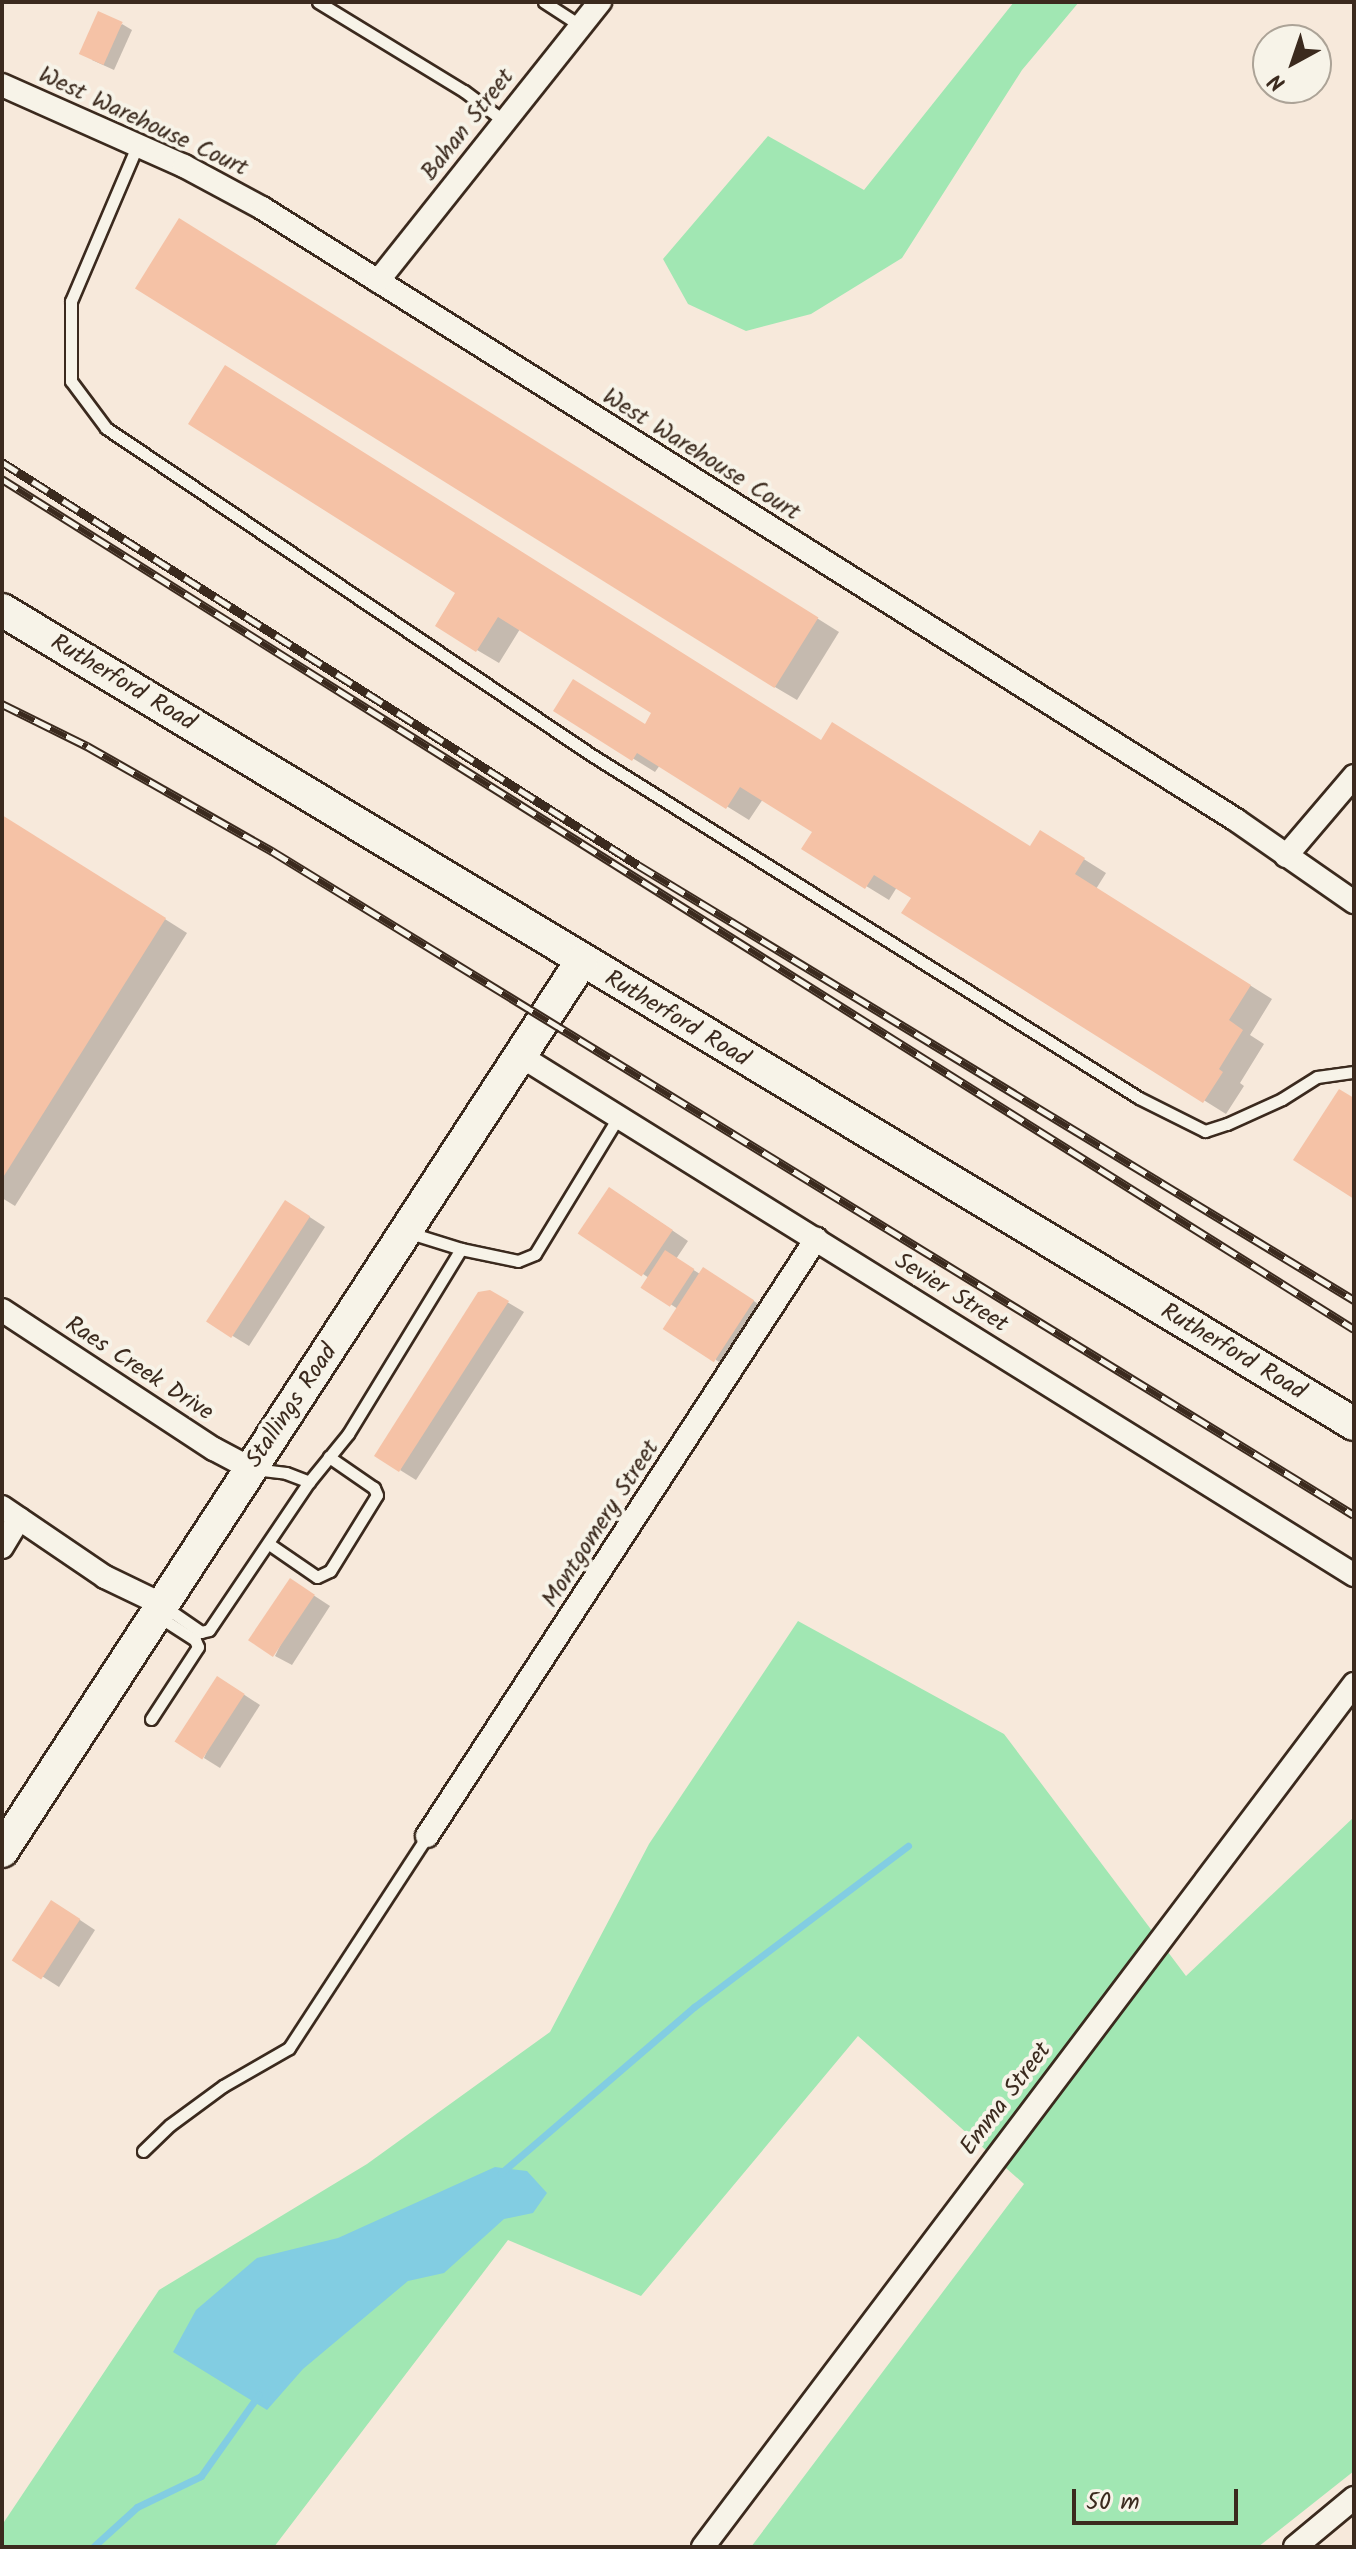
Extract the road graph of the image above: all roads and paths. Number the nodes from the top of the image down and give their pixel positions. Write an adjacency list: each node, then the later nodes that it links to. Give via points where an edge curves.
1 (318, 2): 6 (lane)
2 (544, 2): 4 (lane)
3 (600, 2): 4 (street, Bahan Street)
4 (581, 26): 6 (street, Bahan Street)
5 (2, 85): 7 (street, West Warehouse Court)
6 (504, 121): 8 (street, Bahan Street)
7 (138, 144): 8 (street, West Warehouse Court, via 262,208); 15 (lane, via 71,301 71,381 106,428 590,754 1139,1098 1205,1131 1282,1099 1317,1077)
8 (378, 281): 11 (street, West Warehouse Court)
9 (2, 610): 13 (street, Rutherford Road)
10 (1354, 776): 11 (street)
11 (1286, 856): 12 (street, West Warehouse Court)
12 (1354, 902)
13 (581, 962): 14 (street, Stallings Road); 21 (street, Rutherford Road)
14 (519, 1055): 16 (street, Sevier Street); 17 (street, Stallings Road)
15 (1354, 1072)
16 (619, 1116): 18 (street, Sevier Street); 19 (lane, via 535,1254 518,1261)
17 (408, 1232): 19 (lane); 23 (street, Stallings Road)
18 (816, 1239): 28 (street, Sevier Street); 32 (street, Montgomery Street)
19 (461, 1249): 22 (lane)
20 (2, 1310): 23 (street, Raes Creek Drive)
21 (1354, 1424)
22 (329, 1457): 24 (lane); 26 (lane, via 377,1495 330,1571 317,1577)
23 (249, 1468): 24 (lane); 29 (street, Stallings Road)
24 (309, 1482): 26 (lane)
25 (10, 1513): 27 (street); 29 (street)
26 (269, 1544): 29 (lane, via 209,1630 201,1632)
27 (2, 1547)
28 (1354, 1575)
29 (158, 1609): 31 (lane, via 198,1647); 33 (street, Stallings Road)
30 (1354, 1684): 36 (street, Emma Street)
31 (151, 1719)
32 (427, 1836): 34 (lane, via 289,2048 223,2086)
33 (2, 1851)
34 (143, 2151)
35 (1354, 2498): 37 (street)
36 (703, 2547)
37 (1295, 2547)

